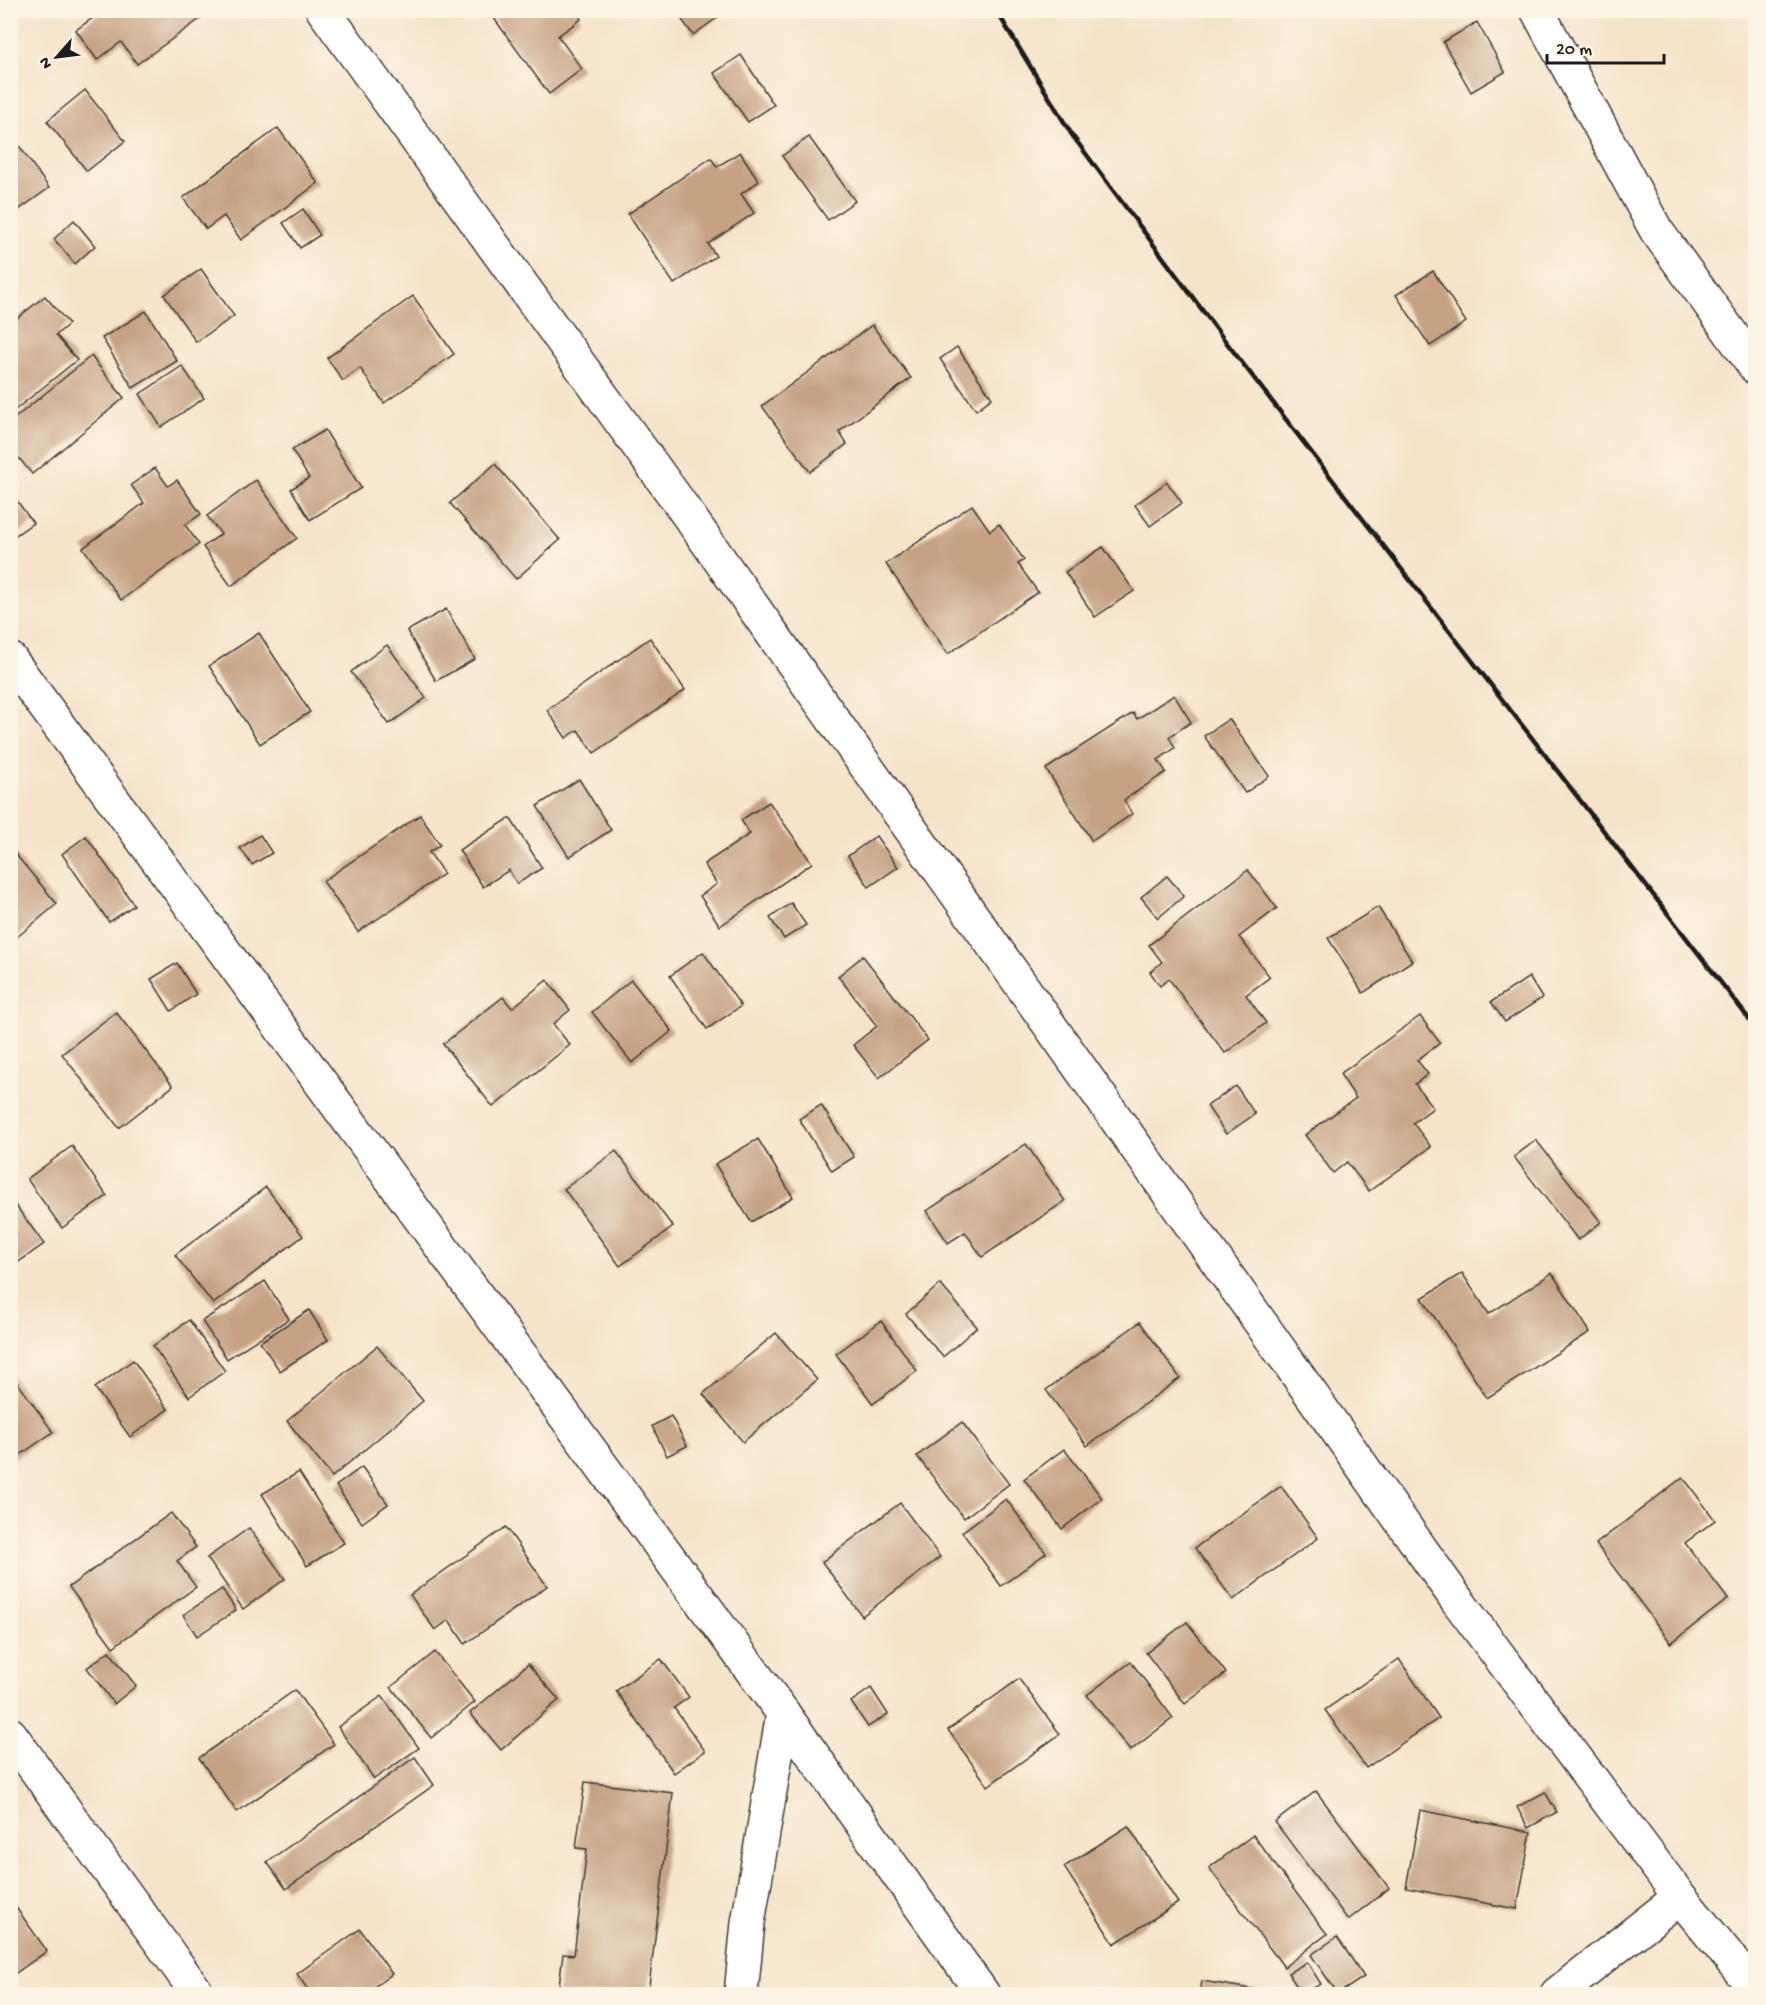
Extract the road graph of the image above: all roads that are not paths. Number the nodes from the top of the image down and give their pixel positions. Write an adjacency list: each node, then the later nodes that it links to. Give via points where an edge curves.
1 (323, 10): 7 (street, via 676,498 1457,1600)
2 (1537, 10): 3 (street, via 1656,230)
3 (1755, 368)
4 (10, 659): 5 (street)
5 (783, 1713): 10 (street, via 748,1923); 11 (street)
6 (10, 1734): 9 (street)
7 (1680, 1897): 8 (street); 12 (street)
8 (1755, 1990)
9 (198, 1995)
10 (741, 1995)
11 (983, 1995)
12 (1557, 1995)

